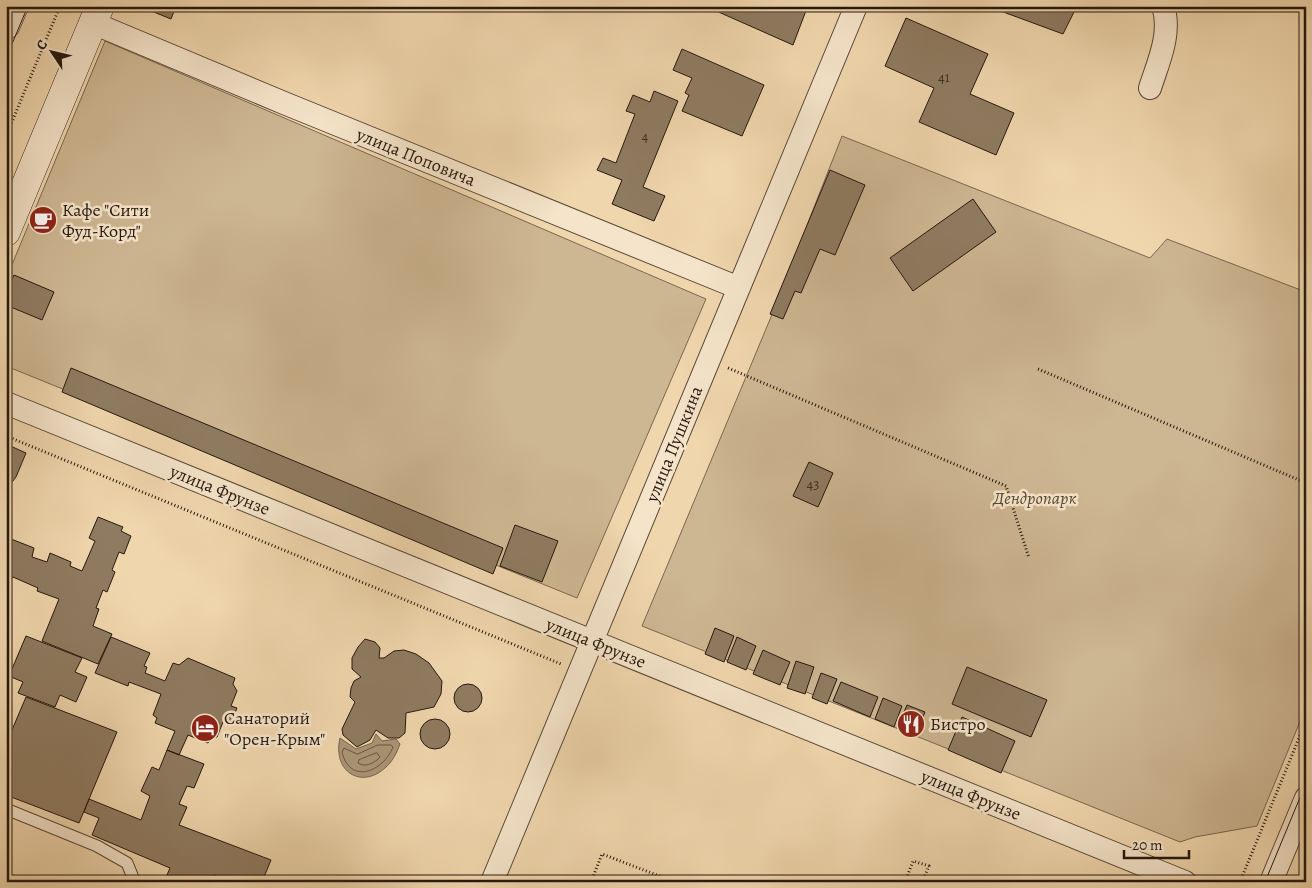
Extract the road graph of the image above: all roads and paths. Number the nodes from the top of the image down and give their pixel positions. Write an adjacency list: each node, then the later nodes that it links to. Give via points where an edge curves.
1 (14, 6): 6 (street)
2 (60, 6): 8 (path)
3 (856, 6): 10 (street, улица Пушкина)
4 (1163, 6): 7 (street, via 1167,18 1163,50)
5 (97, 14): 9 (street); 10 (street, улица Поповича, via 284,103)
6 (6, 25)
7 (1150, 88)
8 (6, 136)
9 (6, 232)
10 (739, 288): 11 (street, улица Пушкина)
11 (709, 361): 16 (path, via 1006,486); 17 (street, улица Пушкина)
12 (1038, 369): 15 (path)
13 (6, 403): 17 (street, улица Фрунзе)
14 (6, 436): 18 (path)
15 (1306, 484)
16 (1029, 558)
17 (592, 642): 18 (street, улица Пушкина); 28 (street, улица Фрунзе)
18 (580, 672): 23 (street, улица Пушкина)
19 (1306, 721): 29 (path)
20 (1306, 798): 30 (street)
21 (6, 809): 22 (lane, via 97,846 127,863)
22 (132, 882)
23 (492, 882)
24 (591, 882): 25 (path, via 602,854)
25 (675, 882)
26 (905, 882): 27 (path, via 913,861 928,866)
27 (922, 882)
28 (1185, 882)
29 (1240, 882)
30 (1271, 882)

